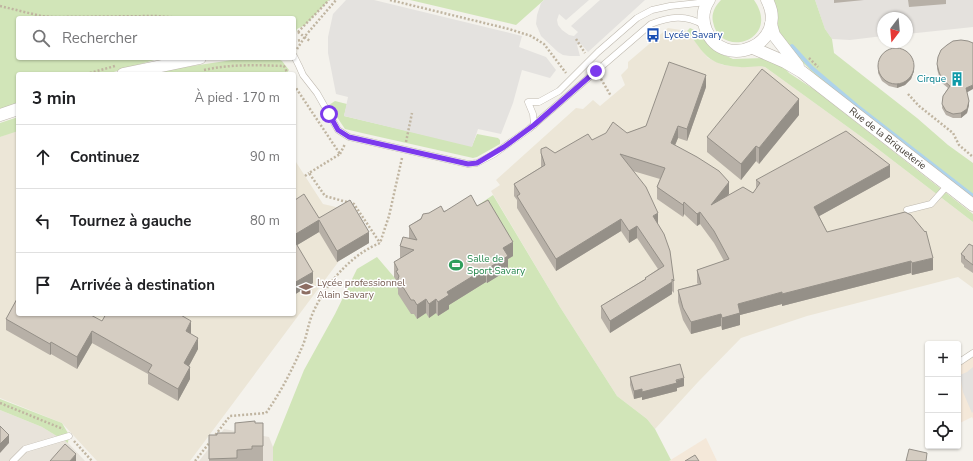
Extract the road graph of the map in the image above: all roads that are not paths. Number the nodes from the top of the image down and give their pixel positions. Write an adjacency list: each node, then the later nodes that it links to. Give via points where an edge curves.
1 (767, 0): 3 (street, Rue de la Briqueterie, via 771,10)
2 (708, 1): 4 (street, via 704,10); 12 (lane, via 652,10 637,18 559,91 539,102 528,102)
3 (771, 24): 5 (street, via 765,38); 9 (street, Rue de la Briqueterie, via 774,35)
4 (705, 26): 5 (street, via 711,39 723,48 738,51); 12 (lane, via 698,21 680,17 665,18 651,24)
5 (753, 48): 9 (street, Rue de la Briqueterie)
6 (190, 60): 8 (street)
7 (296, 60): 12 (lane, via 338,130 349,137 468,164 477,163 494,154)
8 (133, 72)
9 (802, 72): 13 (street, Rue de la Briqueterie)
10 (16, 110): 11 (street)
11 (0, 115)
12 (534, 125)
13 (948, 185): 14 (street, Rue de la Briqueterie); 15 (lane, via 931,204)
14 (973, 205)
15 (907, 210)
16 (973, 353): 17 (lane)
17 (961, 361)
18 (69, 436): 19 (lane, via 25,449)
19 (13, 461)

